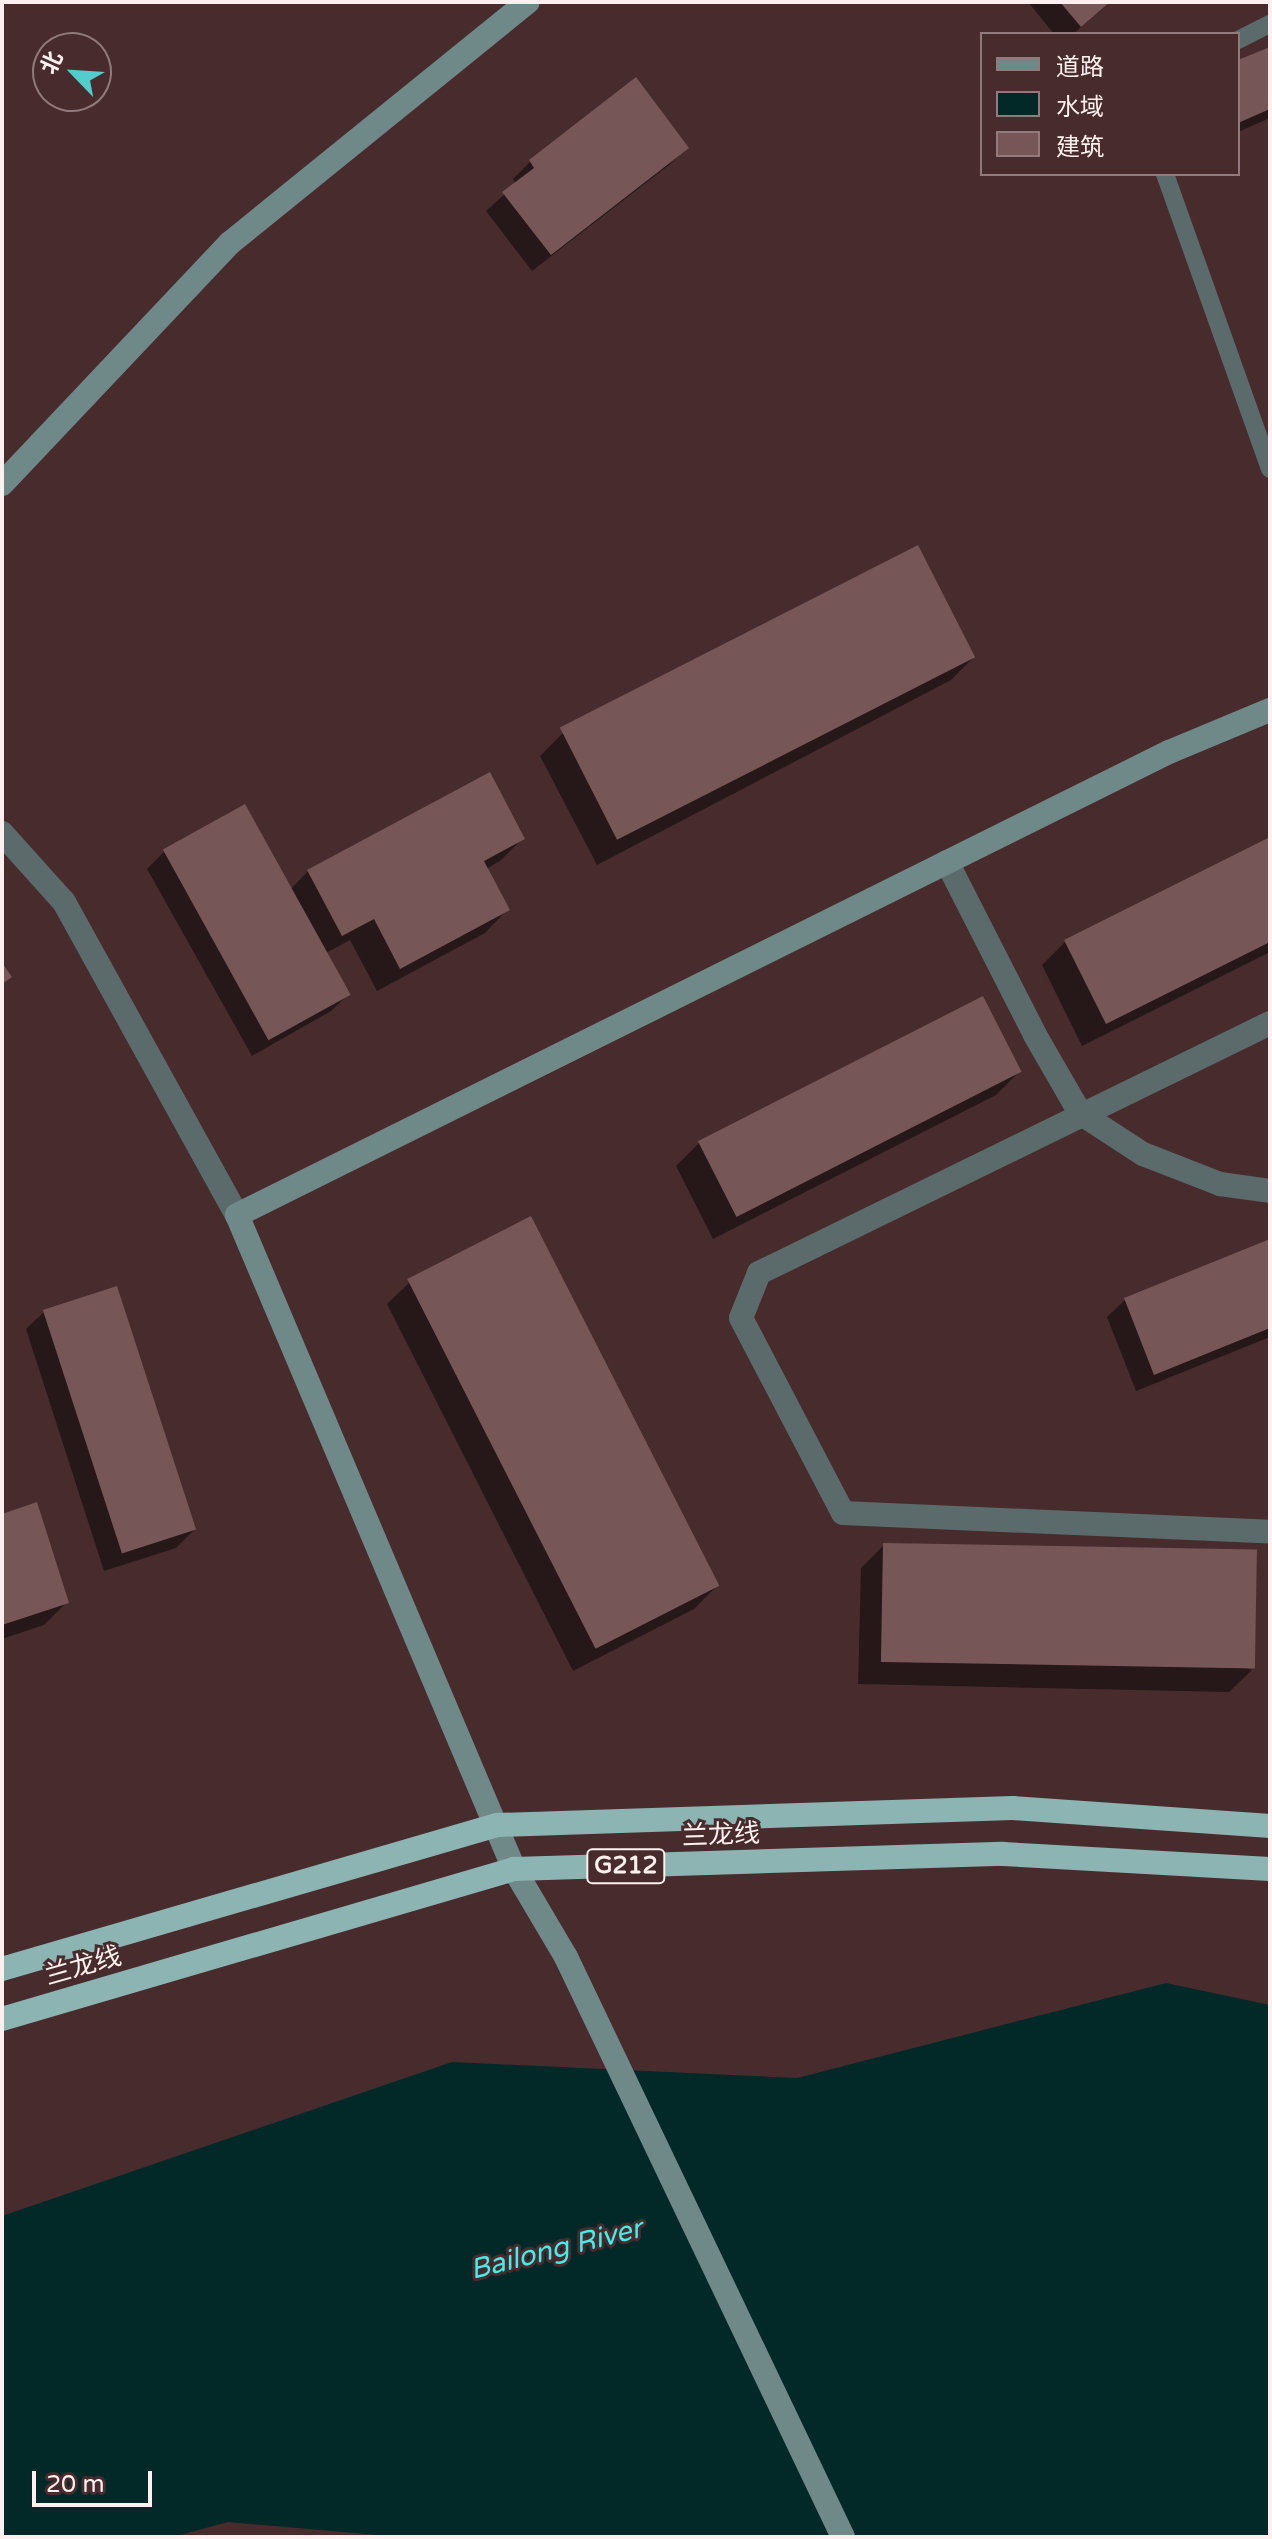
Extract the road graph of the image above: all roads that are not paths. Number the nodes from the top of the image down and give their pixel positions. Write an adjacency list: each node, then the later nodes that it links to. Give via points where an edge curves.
1 (528, 2): 6 (street, via 230,243)
2 (1270, 24): 3 (lane)
3 (1240, 39)
4 (1166, 176): 5 (lane)
5 (1270, 469)
6 (2, 484)
7 (1270, 710): 9 (street, via 1169,752)
8 (2, 833): 13 (street, via 64,902)
9 (947, 862): 11 (street); 13 (street)
10 (1270, 1023): 11 (street)
11 (1080, 1113): 12 (street, via 1143,1154 1220,1184); 14 (street, via 759,1273 741,1318 843,1513)
12 (1270, 1191)
13 (237, 1215): 15 (street)
14 (1270, 1532)
15 (497, 1825): 16 (highway, 兰龙线 / G212, via 1013,1808); 17 (street); 19 (highway, 兰龙线 / G212)
16 (1270, 1826)
17 (514, 1869): 18 (highway, 兰龙线 / G212, via 1003,1854); 20 (highway, 兰龙线 / G212); 21 (street, via 566,1957)
18 (1270, 1869)
19 (2, 1969)
20 (2, 2019)
21 (843, 2537)

